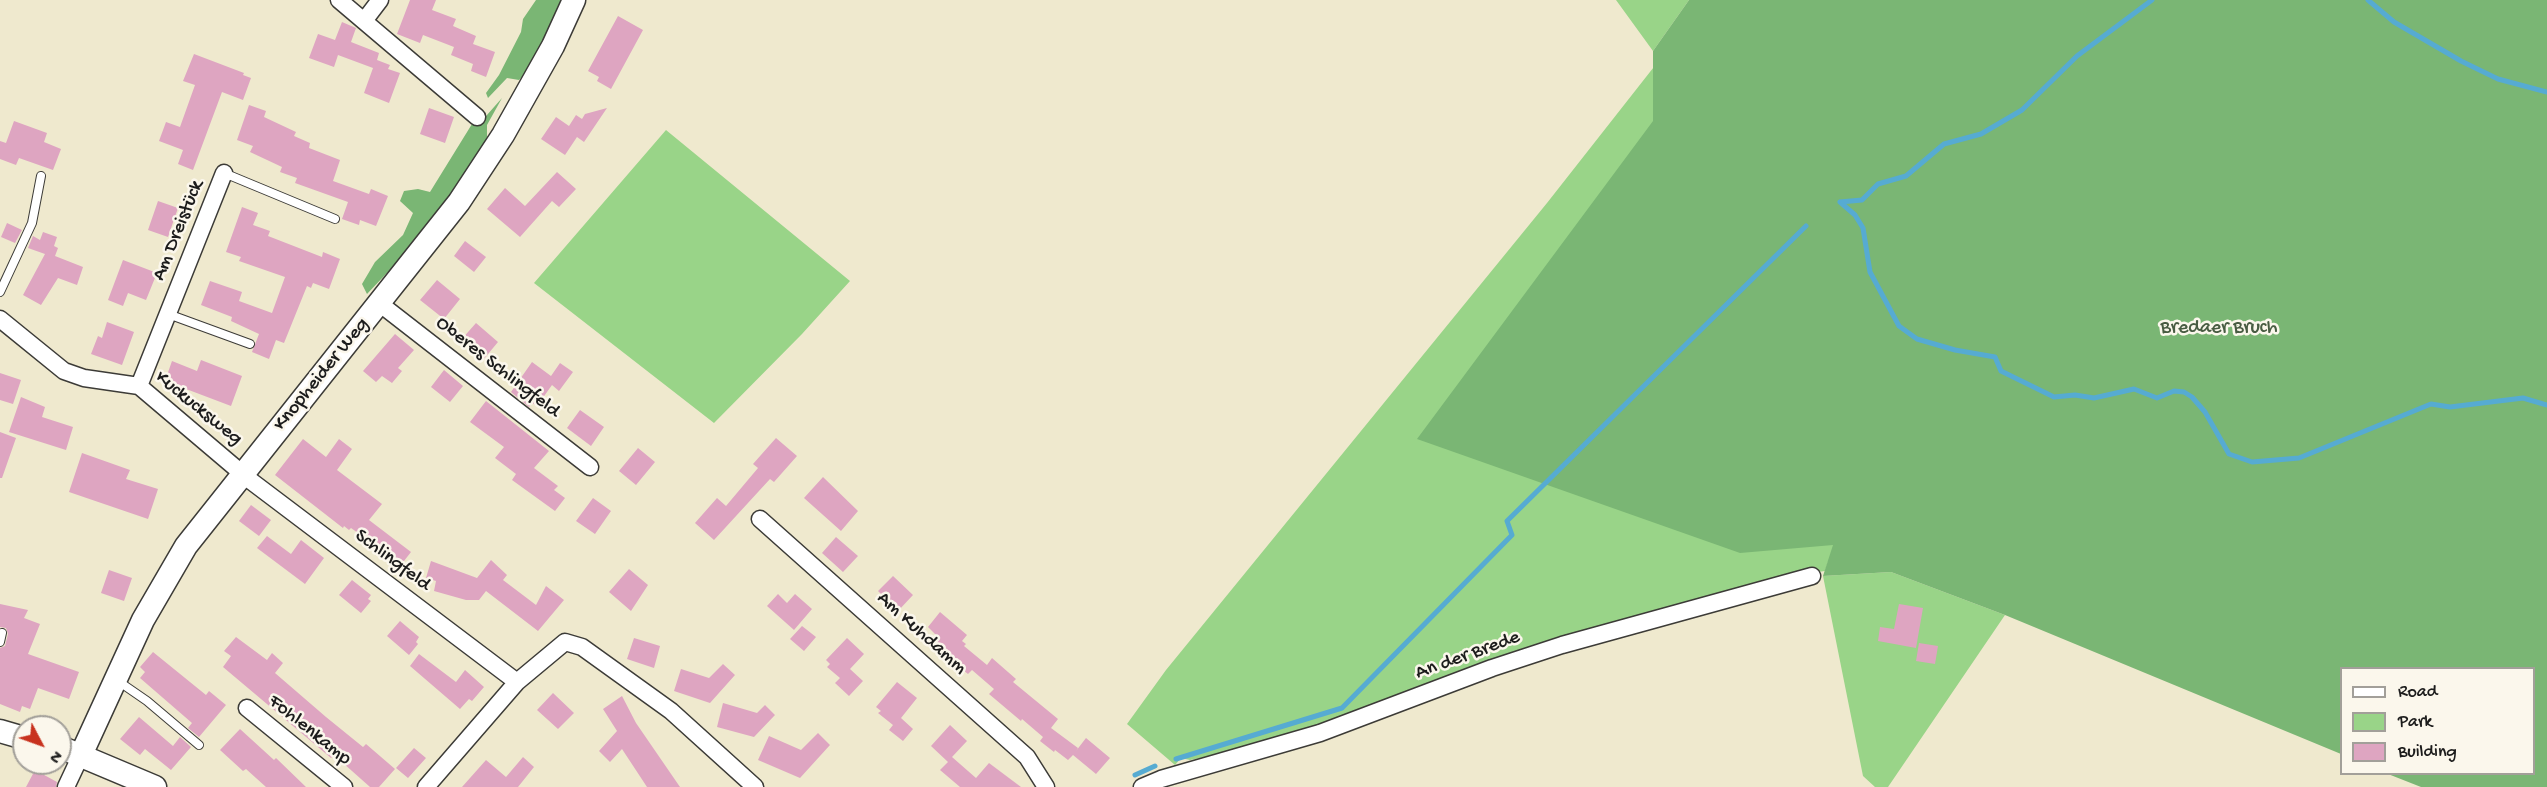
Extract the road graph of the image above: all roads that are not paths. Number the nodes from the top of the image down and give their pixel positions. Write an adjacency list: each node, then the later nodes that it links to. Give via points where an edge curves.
1 (339, 0): 4 (street)
2 (380, 0): 4 (street)
3 (574, 0): 10 (main road, Knopheider Weg, via 503,135 459,202)
4 (364, 21): 5 (street)
5 (477, 117)
6 (224, 173): 8 (lane, Am Dreistück); 11 (street, Am Dreistück)
7 (41, 176): 9 (lane, via 32,223)
8 (335, 219)
9 (0, 292)
10 (379, 303): 15 (street, Oberes Schlingfeld); 16 (main road, Knopheider Weg)
11 (168, 314): 13 (lane); 14 (street, Am Dreistück)
12 (0, 319): 14 (street, Kuckucksweg, via 64,371)
13 (250, 344)
14 (139, 386): 16 (street, Kuckucksweg)
15 (590, 466)
16 (243, 474): 19 (main road, Knopheider Weg, via 186,546 143,620); 20 (street, Schlingfeld)
17 (760, 519): 29 (street, Am Kuhdamm, via 1027,757)
18 (1812, 576): 30 (street, An der Brede, via 1552,648 1320,733)
19 (115, 679): 22 (lane); 23 (main road, Knopheider Weg)
20 (517, 682): 27 (street); 28 (street, via 565,642 582,646 671,711)
21 (247, 708): 26 (street, Fohlenkamp)
22 (199, 745)
23 (72, 748)
24 (72, 752): 25 (main road)
25 (155, 787)
26 (344, 787)
27 (426, 787)
28 (755, 787)
29 (1046, 787)
30 (1142, 787)

